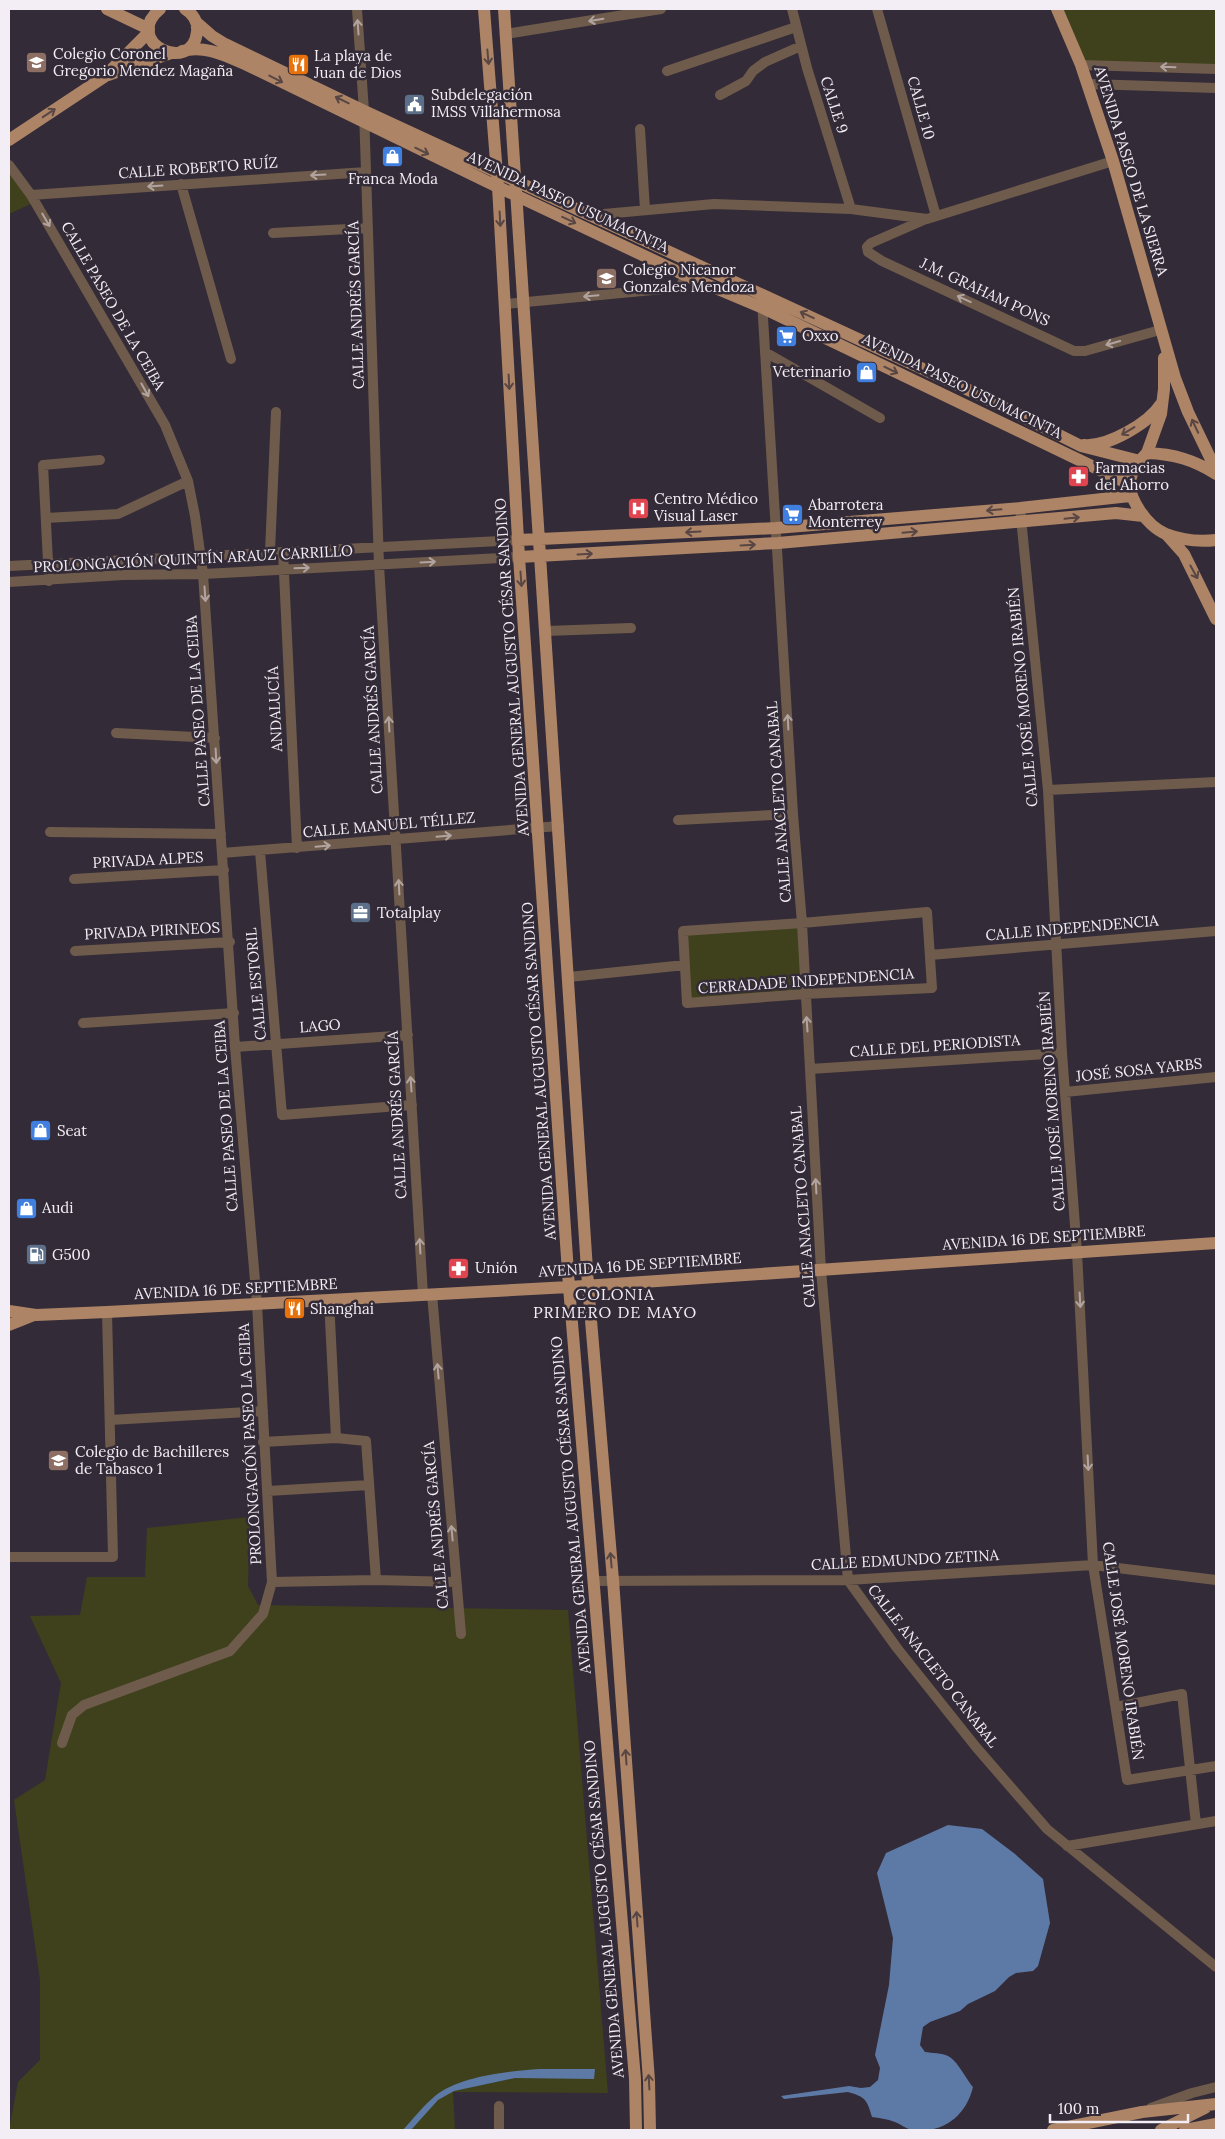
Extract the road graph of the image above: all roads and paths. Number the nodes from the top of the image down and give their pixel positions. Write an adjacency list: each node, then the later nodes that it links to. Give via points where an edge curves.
1 (107, 9): 12 (main road)
2 (357, 9): 23 (street, CALLE ANDRÉS GARCÍA, one-way to 2)
3 (484, 9): 28 (main road, AVENIDA GENERAL AUGUSTO CÉSAR SANDINO, one-way to 28)
4 (504, 9): 13 (main road, AVENIDA GENERAL AUGUSTO CÉSAR SANDINO)
5 (661, 9): 13 (street, one-way to 13)
6 (792, 9): 11 (street, CALLE 9)
7 (877, 9): 38 (street, CALLE 10)
8 (1057, 9): 16 (main road, AVENIDA PASEO DE LA SIERRA)
9 (153, 10): 12 (main road)
10 (193, 14): 15 (main road, AVENIDA PASEO USUMACINTA, via 197,31 194,40); 23 (main road, AVENIDA PASEO USUMACINTA, one-way to 10, via 225,44 212,36)
11 (796, 27): 14 (street, CALLE 9); 18 (street)
12 (149, 31): 15 (main road, via 154,44 164,52); 19 (main road)
13 (506, 34): 30 (main road, AVENIDA GENERAL AUGUSTO CÉSAR SANDINO)
14 (801, 46): 22 (street, via 765,62 746,81); 35 (street, CALLE 9)
15 (176, 52): 19 (main road); 23 (main road, AVENIDA PASEO USUMACINTA, one-way to 23, via 194,48 212,50)
16 (1081, 65): 17 (street, one-way to 16); 20 (main road, AVENIDA PASEO DE LA SIERRA)
17 (1216, 69)
18 (666, 71)
19 (104, 77): 25 (main road, one-way to 19)
20 (1088, 84): 21 (street); 26 (main road, AVENIDA PASEO DE LA SIERRA)
21 (1216, 88)
22 (720, 95)
23 (364, 117): 28 (main road, AVENIDA PASEO USUMACINTA); 29 (street, CALLE ANDRÉS GARCÍA); 32 (main road, AVENIDA PASEO USUMACINTA, one-way to 32)
24 (640, 129): 36 (street)
25 (9, 140)
26 (1113, 161): 38 (street); 46 (main road, AVENIDA PASEO DE LA SIERRA)
27 (9, 165): 33 (street, CALLE PASEO DE LA CEIBA)
28 (497, 171): 30 (main road, AVENIDA PASEO USUMACINTA); 32 (main road, AVENIDA GENERAL AUGUSTO CÉSAR SANDINO)
29 (366, 172): 31 (street, CALLE ROBERTO RUÍZ, one-way to 31); 39 (street, CALLE ANDRÉS GARCÍA)
30 (515, 180): 34 (main road, AVENIDA GENERAL AUGUSTO CÉSAR SANDINO); 37 (main road, AVENIDA PASEO USUMACINTA)
31 (181, 184): 33 (street, CALLE ROBERTO RUÍZ, one-way to 33); 49 (street)
32 (498, 187): 34 (main road, AVENIDA PASEO USUMACINTA); 44 (main road, AVENIDA GENERAL AUGUSTO CÉSAR SANDINO, one-way to 44)
33 (31, 195): 58 (street, CALLE PASEO DE LA CEIBA, one-way to 58, via 165,425)
34 (516, 195): 41 (main road, AVENIDA PASEO USUMACINTA, one-way to 41); 43 (main road, AVENIDA GENERAL AUGUSTO CÉSAR SANDINO)
35 (851, 209): 36 (street, via 714,204); 38 (street)
36 (646, 210): 37 (street)
37 (593, 215): 42 (main road, AVENIDA PASEO USUMACINTA)
38 (931, 217): 46 (street, J.M. GRAHAM PONS, one-way to 38, via 1074,351 868,252 870,243)
39 (368, 228): 40 (street); 70 (street, CALLE ANDRÉS GARCÍA)
40 (272, 233)
41 (687, 276): 43 (street, one-way to 43, via 680,286 674,288); 45 (main road, AVENIDA PASEO USUMACINTA)
42 (762, 294): 45 (street, CALLE ANACLETO CANABAL); 53 (main road, AVENIDA PASEO USUMACINTA, one-way to 42)
43 (523, 302): 44 (street); 66 (main road, AVENIDA GENERAL AUGUSTO CÉSAR SANDINO)
44 (505, 304): 67 (main road, AVENIDA GENERAL AUGUSTO CÉSAR SANDINO, one-way to 67)
45 (763, 308): 48 (street, CALLE ANACLETO CANABAL); 59 (main road, AVENIDA PASEO USUMACINTA, one-way to 59)
46 (1160, 330): 47 (main road, AVENIDA PASEO DE LA SIERRA)
47 (1164, 345): 50 (main road, AVENIDA PASEO DE LA SIERRA); 56 (main road, AVENIDA PASEO DE LA SIERRA, one-way to 47, via 1188,412)
48 (765, 352): 52 (street); 64 (street, CALLE ANACLETO CANABAL)
49 (231, 359)
50 (1163, 399): 53 (main road, one-way to 53, via 1156,413 1120,436 1089,445); 54 (main road, AVENIDA PASEO DE LA SIERRA, via 1161,414)
51 (276, 412): 71 (street)
52 (880, 418)
53 (1078, 444): 54 (main road, AVENIDA PASEO USUMACINTA)
54 (1144, 457): 57 (main road, AVENIDA PASEO USUMACINTA, via 1179,456); 59 (main road, AVENIDA PASEO DE LA SIERRA, via 1132,473)
55 (100, 460): 62 (street, via 43,465)
56 (1216, 470)
57 (1216, 474)
58 (188, 481): 62 (street, via 118,514); 73 (street, CALLE PASEO DE LA CEIBA)
59 (1130, 490): 60 (main road); 61 (main road)
60 (1020, 508): 63 (street, CALLE JOSÉ MORENO IRABIÉN); 64 (main road, one-way to 64)
61 (1143, 516): 63 (main road, one-way to 61, via 1116,513); 65 (main road)
62 (46, 518): 76 (street)
63 (1022, 523): 69 (main road, one-way to 63); 89 (street, CALLE JOSÉ MORENO IRABIÉN)
64 (776, 528): 66 (main road, one-way to 66); 69 (street, CALLE ANACLETO CANABAL)
65 (1165, 534): 68 (main road, via 1193,540); 83 (main road, one-way to 83, via 1184,554)
66 (540, 539): 67 (main road); 74 (main road, AVENIDA GENERAL AUGUSTO CÉSAR SANDINO)
67 (518, 540): 70 (street, PROLONGACIÓN QUINTÍN ARAUZ CARRILLO); 75 (main road, AVENIDA GENERAL AUGUSTO CÉSAR SANDINO)
68 (1216, 540)
69 (778, 544): 74 (main road, one-way to 69); 90 (street, CALLE ANACLETO CANABAL, one-way to 69)
70 (378, 547): 72 (street, PROLONGACIÓN QUINTÍN ARAUZ CARRILLO); 77 (street, CALLE ANDRÉS GARCÍA)
71 (270, 552): 72 (street, PROLONGACIÓN QUINTÍN ARAUZ CARRILLO); 73 (street, PROLONGACIÓN QUINTÍN ARAUZ CARRILLO)
72 (282, 552): 79 (street, ANDALUCÍA)
73 (201, 555): 76 (street, PROLONGACIÓN QUINTÍN ARAUZ CARRILLO); 80 (street, CALLE PASEO DE LA CEIBA)
74 (541, 556): 75 (main road); 85 (main road, AVENIDA GENERAL AUGUSTO CÉSAR SANDINO)
75 (519, 557): 77 (street, PROLONGACIÓN QUINTÍN ARAUZ CARRILLO, one-way to 75); 93 (main road, AVENIDA GENERAL AUGUSTO CÉSAR SANDINO, one-way to 93)
76 (49, 564): 78 (street, PROLONGACIÓN QUINTÍN ARAUZ CARRILLO); 81 (street)
77 (379, 565): 79 (street, PROLONGACIÓN QUINTÍN ARAUZ CARRILLO, one-way to 77); 96 (street, CALLE ANDRÉS GARCÍA, one-way to 77)
78 (9, 566)
79 (283, 568): 80 (street, PROLONGACIÓN QUINTÍN ARAUZ CARRILLO); 97 (street, ANDALUCÍA)
80 (203, 574): 81 (street, PROLONGACIÓN QUINTÍN ARAUZ CARRILLO, via 123,575); 87 (street, CALLE PASEO DE LA CEIBA, one-way to 87)
81 (49, 581): 82 (street, PROLONGACIÓN QUINTÍN ARAUZ CARRILLO)
82 (9, 582)
83 (1216, 619)
84 (631, 628): 85 (street)
85 (546, 631): 92 (main road, AVENIDA GENERAL AUGUSTO CÉSAR SANDINO)
86 (116, 733): 87 (street)
87 (215, 738): 95 (street, CALLE PASEO DE LA CEIBA, one-way to 95)
88 (1216, 782): 89 (street)
89 (1048, 790): 105 (street, CALLE JOSÉ MORENO IRABIÉN)
90 (793, 814): 91 (street); 102 (street, CALLE ANACLETO CANABAL)
91 (678, 820)
92 (559, 826): 93 (street, CALLE MANUEL TÉLLEZ); 109 (main road, AVENIDA GENERAL AUGUSTO CÉSAR SANDINO)
93 (539, 828): 96 (street, CALLE MANUEL TÉLLEZ, one-way to 93); 125 (main road, AVENIDA GENERAL AUGUSTO CÉSAR SANDINO)
94 (50, 832): 95 (street)
95 (221, 834): 99 (street, CALLE PASEO DE LA CEIBA)
96 (396, 840): 97 (street, CALLE MANUEL TÉLLEZ, one-way to 96); 113 (street, CALLE ANDRÉS GARCÍA, one-way to 96)
97 (297, 848): 98 (street, CALLE MANUEL TÉLLEZ)
98 (260, 851): 99 (street, CALLE MANUEL TÉLLEZ); 114 (street, CALLE ESTORIL)
99 (222, 853): 100 (street, CALLE PASEO DE LA CEIBA)
100 (224, 870): 101 (street, PRIVADA ALPES); 104 (street, CALLE PASEO DE LA CEIBA)
101 (74, 879)
102 (802, 923): 107 (street, via 927,912); 108 (street, via 683,931); 110 (street, CALLE ANACLETO CANABAL)
103 (1216, 931): 105 (street, CALLE INDEPENDENCIA)
104 (230, 942): 106 (street, PRIVADA PIRINEOS); 111 (street, CALLE PASEO DE LA CEIBA)
105 (1057, 945): 107 (street, CALLE INDEPENDENCIA); 116 (street, CALLE JOSÉ MORENO IRABIÉN)
106 (75, 951)
107 (930, 956): 110 (street, CERRADADE INDEPENDENCIA, via 932,988)
108 (685, 964): 109 (street); 110 (street, CERRADADE INDEPENDENCIA, via 687,1003)
109 (569, 977): 124 (main road, AVENIDA GENERAL AUGUSTO CÉSAR SANDINO)
110 (805, 994): 117 (street, CALLE ANACLETO CANABAL, one-way to 110)
111 (234, 1013): 112 (street); 115 (street, CALLE PASEO DE LA CEIBA)
112 (83, 1023)
113 (408, 1035): 114 (street, LAGO); 120 (street, CALLE ANDRÉS GARCÍA, one-way to 113)
114 (276, 1044): 115 (street, LAGO); 120 (street, CALLE ESTORIL, via 282,1115)
115 (235, 1046): 128 (street, CALLE PASEO DE LA CEIBA)
116 (1062, 1053): 117 (street, CALLE DEL PERIODISTA); 119 (street, CALLE JOSÉ MORENO IRABIÉN)
117 (810, 1069): 123 (street, CALLE ANACLETO CANABAL, one-way to 117)
118 (1216, 1077): 119 (street, JOSÉ SOSA YARBS)
119 (1065, 1092): 122 (street, CALLE JOSÉ MORENO IRABIÉN)
120 (412, 1105): 126 (street, CALLE ANDRÉS GARCÍA, one-way to 120)
121 (1216, 1243): 122 (main road, AVENIDA 16 DE SEPTIEMBRE)
122 (1077, 1252): 123 (main road, AVENIDA 16 DE SEPTIEMBRE); 140 (street, CALLE JOSÉ MORENO IRABIÉN, one-way to 140)
123 (821, 1270): 124 (main road, AVENIDA 16 DE SEPTIEMBRE); 143 (street, CALLE ANACLETO CANABAL)
124 (588, 1285): 125 (main road, AVENIDA 16 DE SEPTIEMBRE); 142 (main road, AVENIDA GENERAL AUGUSTO CÉSAR SANDINO, one-way to 124)
125 (569, 1287): 126 (main road, AVENIDA 16 DE SEPTIEMBRE); 145 (main road, AVENIDA GENERAL AUGUSTO CÉSAR SANDINO)
126 (427, 1294): 127 (main road, AVENIDA 16 DE SEPTIEMBRE); 147 (street, CALLE ANDRÉS GARCÍA, one-way to 126)
127 (329, 1300): 128 (main road, AVENIDA 16 DE SEPTIEMBRE); 135 (street)
128 (257, 1304): 130 (main road, AVENIDA 16 DE SEPTIEMBRE); 133 (street, PROLONGACIÓN PASEO LA CEIBA)
129 (9, 1311): 131 (main road, AVENIDA 16 DE SEPTIEMBRE)
130 (107, 1312): 131 (main road, AVENIDA 16 DE SEPTIEMBRE); 134 (street)
131 (36, 1315): 132 (main road, AVENIDA 16 DE SEPTIEMBRE)
132 (9, 1325)
133 (263, 1411): 134 (street); 136 (street, PROLONGACIÓN PASEO LA CEIBA)
134 (110, 1420): 139 (street, via 113,1557)
135 (336, 1438): 136 (street); 137 (street, via 366,1441)
136 (263, 1442): 138 (street, PROLONGACIÓN PASEO LA CEIBA)
137 (369, 1485): 138 (street); 141 (street)
138 (268, 1491): 146 (street, PROLONGACIÓN PASEO LA CEIBA)
139 (9, 1557)
140 (1093, 1565): 143 (street, CALLE EDMUNDO ZETINA); 144 (street, CALLE EDMUNDO ZETINA); 149 (street, CALLE JOSÉ MORENO IRABIÉN)
141 (376, 1580): 146 (street); 147 (street)
142 (613, 1580): 143 (street, CALLE EDMUNDO ZETINA); 145 (street, CALLE EDMUNDO ZETINA); 164 (main road, AVENIDA GENERAL AUGUSTO CÉSAR SANDINO, one-way to 142)
143 (848, 1580): 155 (street, CALLE ANACLETO CANABAL, via 976,1747 1047,1830)
144 (1216, 1580)
145 (594, 1581): 163 (main road, AVENIDA GENERAL AUGUSTO CÉSAR SANDINO, via 635,2079)
146 (272, 1582): 150 (street, PROLONGACIÓN PASEO LA CEIBA, via 263,1614 230,1651 84,1705 72,1715)
147 (456, 1582): 148 (street, CALLE ANDRÉS GARCÍA)
148 (461, 1634)
149 (1116, 1706): 152 (street, CALLE JOSÉ MORENO IRABIÉN, via 1127,1780); 152 (street, via 1182,1694)
150 (62, 1743)
151 (1216, 1766): 152 (street)
152 (1192, 1771): 154 (street)
153 (1216, 1821): 154 (street)
154 (1196, 1824): 155 (street)
155 (1067, 1846): 156 (street, CALLE ANACLETO CANABAL)
156 (1216, 1967)
157 (1216, 2087): 160 (street)
158 (1214, 2104): 160 (main road); 166 (main road)
159 (499, 2106): 162 (street)
160 (1142, 2112): 165 (main road)
161 (1216, 2124): 167 (main road)
162 (499, 2130)
163 (636, 2130)
164 (650, 2130)
165 (1053, 2130)
166 (1161, 2130)
167 (1185, 2130)

